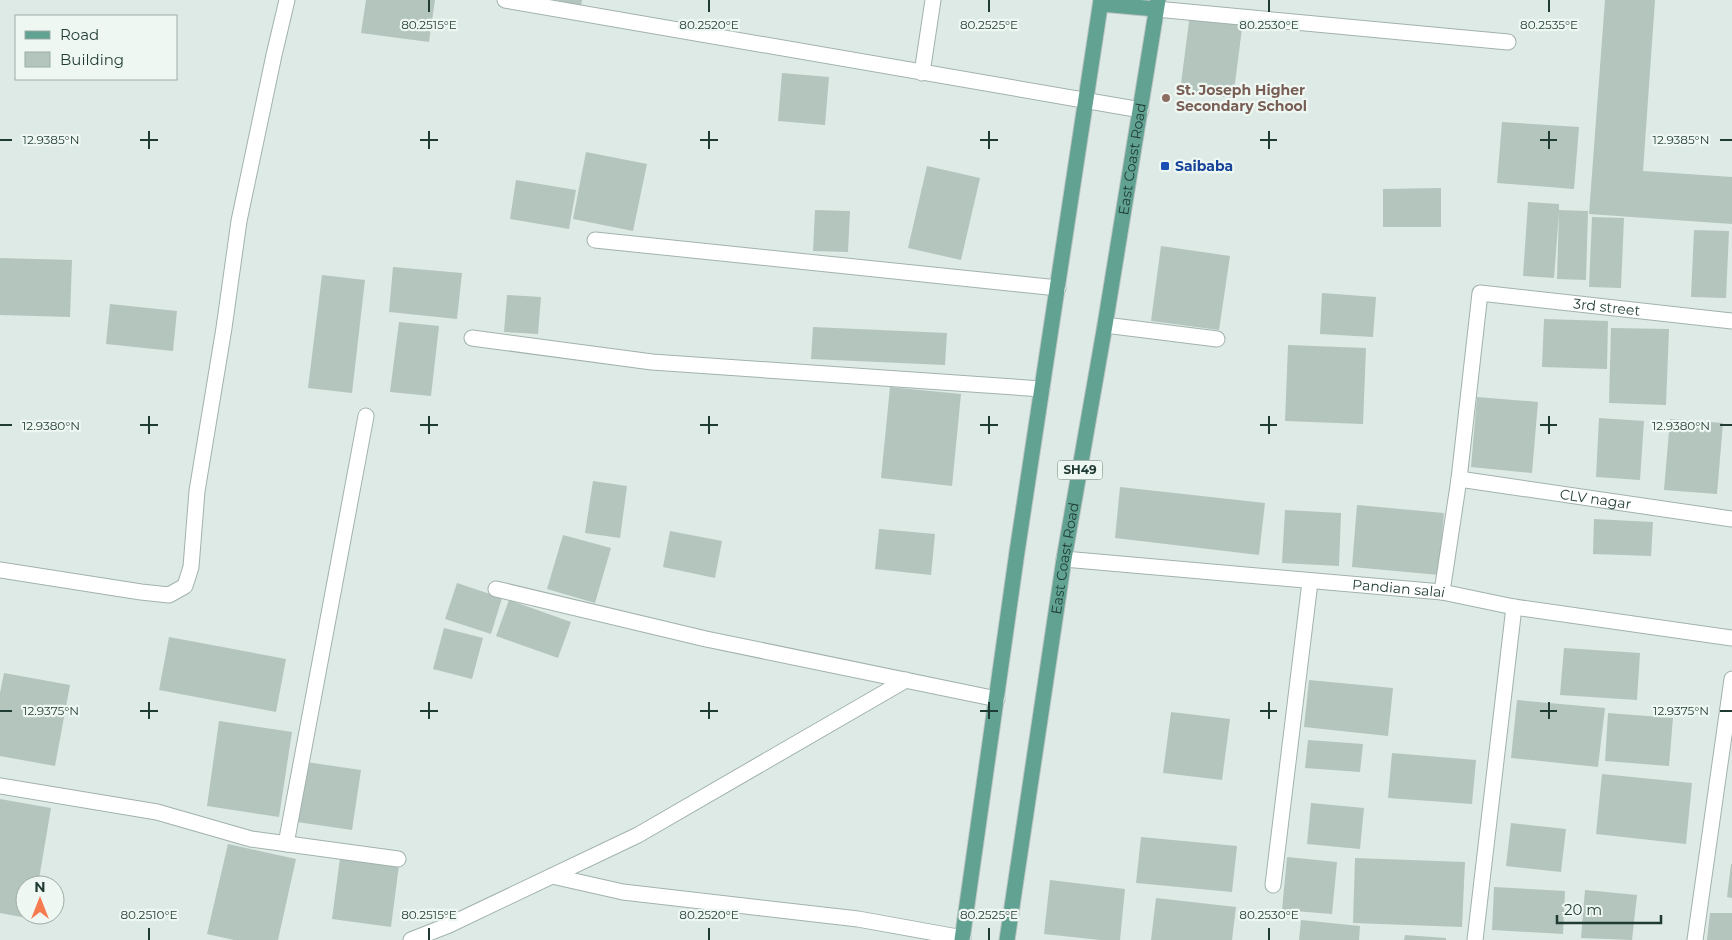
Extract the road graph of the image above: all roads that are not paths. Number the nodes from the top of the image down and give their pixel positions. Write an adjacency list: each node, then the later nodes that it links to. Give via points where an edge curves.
1 (287, 0): 21 (street, via 239,221 197,491 191,567 184,586 169,595)
2 (505, 0): 7 (street)
3 (933, 0): 7 (street)
4 (1101, 2): 5 (main road); 8 (main road)
5 (1157, 4): 6 (street); 9 (main road, East Coast Road / SH49)
6 (1508, 42)
7 (922, 73): 8 (street)
8 (1086, 101): 9 (street); 11 (main road)
9 (1141, 110): 13 (main road, East Coast Road / SH49)
10 (595, 240): 11 (street)
11 (1058, 288): 16 (main road)
12 (1732, 321): 18 (street, 3rd street, via 1480,293)
13 (1105, 325): 15 (street); 20 (main road, East Coast Road / SH49)
14 (472, 338): 16 (street, via 652,362)
15 (1217, 339)
16 (1042, 389): 29 (main road)
17 (366, 416): 31 (street)
18 (1459, 479): 19 (street, CLV nagar); 24 (street)
19 (1732, 519)
20 (1064, 559): 22 (street, Pandian salai); 37 (main road, East Coast Road / SH49)
21 (0, 570)
22 (1310, 582): 24 (street, Pandian salai); 34 (street)
23 (496, 589): 28 (street, via 706,639)
24 (1442, 592): 25 (street, Pandian salai)
25 (1514, 607): 26 (street, Pandian salai); 38 (street)
26 (1732, 638)
27 (1732, 679): 39 (street)
28 (906, 680): 29 (street); 33 (street, via 638,835)
29 (997, 699): 35 (main road)
30 (0, 786): 31 (street, via 156,812 250,839)
31 (286, 844): 32 (street)
32 (398, 860)
33 (552, 876): 35 (street, via 623,892 858,919); 36 (street)
34 (1273, 885)
35 (962, 939)
36 (410, 940)
37 (1006, 940)
38 (1475, 940)
39 (1695, 940)

